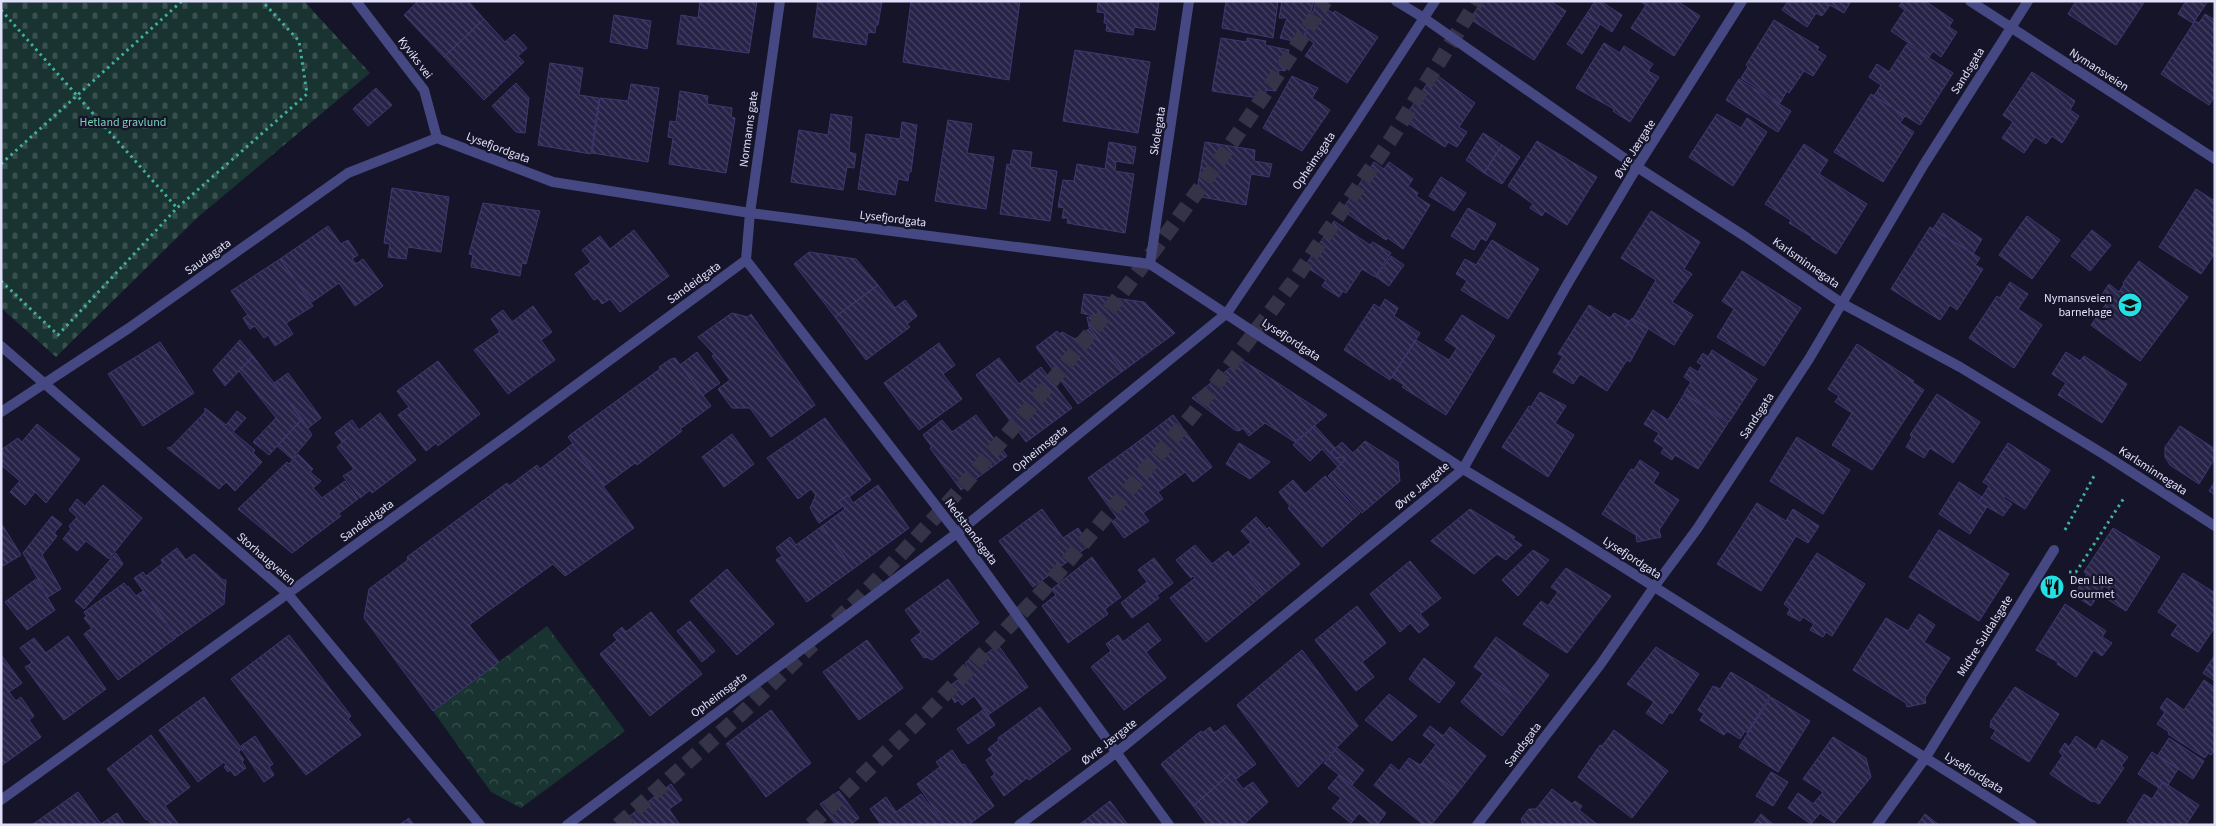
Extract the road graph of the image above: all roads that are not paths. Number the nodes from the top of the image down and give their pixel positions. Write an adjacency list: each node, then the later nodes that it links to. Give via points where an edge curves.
1 (356, 1): 11 (street, Kyviks vei, via 424,90)
2 (780, 1): 14 (street, Normanns gate)
3 (1189, 1): 16 (street, Skolegata)
4 (1396, 1): 9 (street, Karlsminnegata)
5 (1435, 1): 9 (street, Opheimsgata)
6 (1742, 1): 13 (street, Øvre Jærgate)
7 (1970, 1): 10 (street, Nymansveien)
8 (2028, 1): 10 (street, Sandsgata)
9 (1424, 18): 13 (street, Karlsminnegata); 18 (street, Opheimsgata)
10 (2010, 27): 12 (street, Nymansveien); 17 (street, Sandsgata, via 1923,166)
11 (437, 138): 14 (street, Lysefjordgata, via 553,182); 20 (street, Saudagata, via 348,173)
12 (2215, 159)
13 (1637, 167): 17 (street, Karlsminnegata); 22 (street, Øvre Jærgate)
14 (750, 213): 15 (street, Normanns gate); 16 (street, Lysefjordgata)
15 (746, 260): 24 (street, Nedstrandsgata); 27 (street, Sandeidgata)
16 (1150, 264): 18 (street, Lysefjordgata)
17 (1843, 304): 23 (street, Karlsminnegata, via 1960,367); 26 (street, Sandsgata, via 1697,529)
18 (1227, 313): 22 (street, Lysefjordgata); 24 (street, Opheimsgata)
19 (1, 346): 20 (street, Storhaugveien)
20 (46, 383): 21 (street, Saudagata); 27 (street, Storhaugveien)
21 (1, 412)
22 (1463, 469): 26 (street, Lysefjordgata); 28 (street, Øvre Jærgate)
23 (2215, 526)
24 (957, 533): 28 (street, Nedstrandsgata); 32 (street, Opheimsgata)
25 (2054, 550): 29 (street, Midtre Suldalsgate)
26 (1654, 587): 29 (street, Lysefjordgata); 35 (street, Sandsgata, via 1600,665)
27 (287, 593): 30 (street, Sandeidgata); 31 (street, Storhaugveien)
28 (1117, 752): 33 (street, Øvre Jærgate); 34 (street, Nedstrandsgata)
29 (1926, 757): 36 (street, Midtre Suldalsgate); 37 (street, Lysefjordgata)
30 (1, 800)
31 (480, 825)
32 (567, 825)
33 (1019, 825)
34 (1169, 825)
35 (1477, 825)
36 (1878, 825)
37 (2032, 825)

